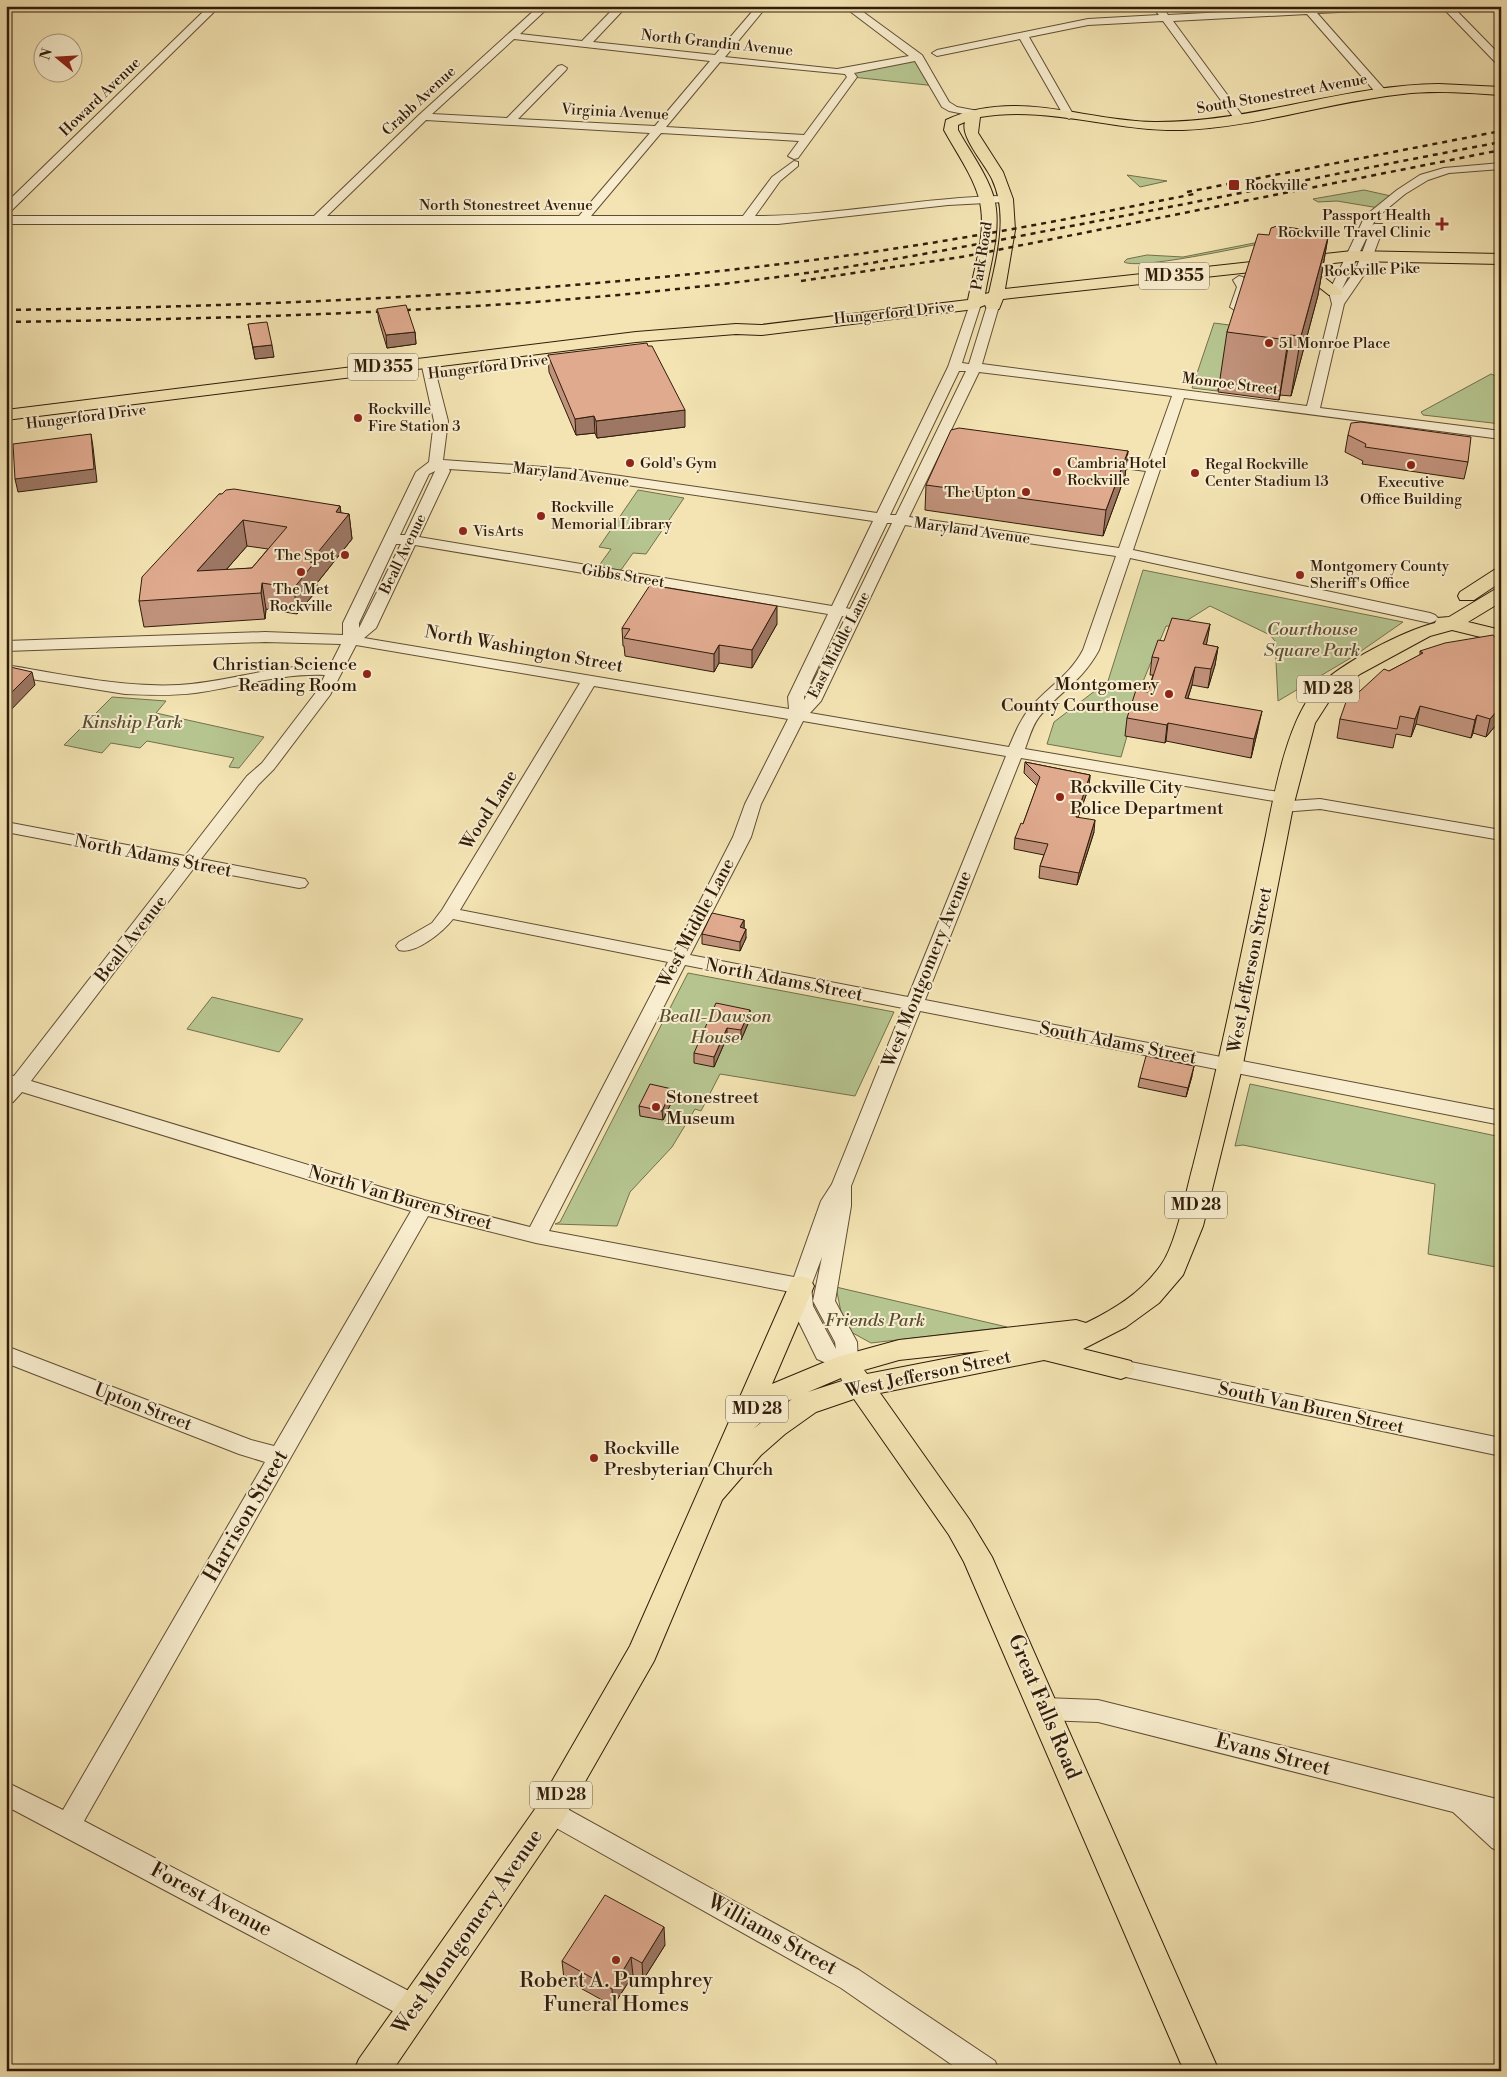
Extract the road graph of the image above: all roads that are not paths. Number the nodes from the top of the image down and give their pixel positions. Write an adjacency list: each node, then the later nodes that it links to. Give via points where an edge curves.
1 (215, 6): 34 (street, Howard Avenue)
2 (545, 6): 12 (street, Crabb Avenue)
3 (622, 6): 13 (street)
4 (762, 6): 16 (street)
5 (1156, 6): 10 (street)
6 (1406, 6): 9 (street)
7 (1446, 6): 17 (street)
8 (855, 7): 15 (street)
9 (1307, 9): 10 (street); 21 (street)
10 (1165, 18): 11 (street, via 1088,22); 26 (street)
11 (1023, 35): 14 (street); 24 (street)
12 (512, 36): 13 (street, North Grandin Avenue); 25 (street, Crabb Avenue)
13 (585, 44): 16 (street, North Grandin Avenue)
14 (937, 53)
15 (918, 56): 19 (street, North Grandin Avenue); 22 (street)
16 (718, 59): 19 (street, North Grandin Avenue); 29 (street)
17 (1501, 62)
18 (562, 68): 27 (street)
19 (848, 71): 30 (street, via 852,77)
20 (1501, 91): 21 (main road, South Stonestreet Avenue, via 1426,89)
21 (1382, 93): 26 (main road, South Stonestreet Avenue)
22 (943, 103): 23 (street, via 956,110); 28 (street)
23 (974, 113): 24 (main road, South Stonestreet Avenue, via 1010,110); 28 (main road, via 961,116); 33 (main road, Park Road, via 971,133 1002,185)
24 (1069, 116): 26 (main road, South Stonestreet Avenue, via 1173,127)
25 (422, 117): 27 (street, Virginia Avenue); 37 (street, Crabb Avenue)
26 (1240, 119)
27 (510, 121): 29 (street, Virginia Avenue)
28 (950, 126): 32 (main road, Park Road)
29 (658, 129): 30 (street, Virginia Avenue); 38 (street)
30 (806, 138): 39 (street, via 794,160)
31 (1501, 166): 35 (street, via 1465,166 1434,172 1399,193)
32 (987, 199): 33 (street, North Stonestreet Avenue); 39 (street, North Stonestreet Avenue, via 936,201 804,218); 50 (main road, Park Road, via 988,226)
33 (1005, 199): 49 (main road, Park Road, via 1007,233)
34 (6, 210)
35 (1380, 213): 40 (street, via 1382,218); 44 (street, via 1371,216 1365,224)
36 (6, 220): 37 (street, North Stonestreet Avenue)
37 (316, 220): 38 (street, North Stonestreet Avenue)
38 (582, 220): 39 (street, North Stonestreet Avenue)
39 (746, 220)
40 (1374, 237): 41 (main road, via 1389,246); 43 (street)
41 (1435, 257): 42 (main road, Rockville Pike / MD 355); 43 (main road, Rockville Pike / MD 355)
42 (1501, 259)
43 (1366, 262): 44 (main road, Rockville Pike / MD 355); 45 (main road, Rockville Pike / MD 355); 48 (street)
44 (1349, 263): 46 (main road, Rockville Pike / MD 355); 48 (street); 49 (main road, Rockville Pike / MD 355)
45 (1501, 270)
46 (1292, 274): 47 (main road, Rockville Pike / MD 355); 48 (main road, via 1320,281)
47 (1239, 280): 49 (main road, Rockville Pike / MD 355); 51 (street, via 1243,287)
48 (1337, 298): 56 (street)
49 (994, 301): 50 (main road, Rockville Pike / MD 355); 54 (street, East Middle Lane)
50 (975, 304): 52 (street, East Middle Lane); 53 (main road, Hungerford Drive / MD 355, via 761,330 636,337)
51 (1233, 318)
52 (954, 367): 54 (street, Monroe Street); 60 (street, East Middle Lane)
53 (429, 368): 57 (main road, Hungerford Drive / MD 355); 58 (main road, Hungerford Drive / MD 355); 63 (street, Beall Avenue, via 441,421)
54 (974, 368): 55 (street, Monroe Street); 61 (street, East Middle Lane)
55 (1179, 394): 56 (street, Monroe Street); 64 (street, West Montgomery Avenue)
56 (1313, 410): 59 (street, Monroe Street)
57 (6, 415)
58 (6, 427)
59 (1501, 435)
60 (921, 438): 61 (street); 65 (street, East Middle Lane)
61 (947, 440): 66 (street, East Middle Lane)
62 (1087, 459): 64 (street)
63 (436, 464): 65 (street, Maryland Avenue, via 562,472); 67 (street, Beall Avenue, via 423,472); 68 (street, Beall Avenue, via 443,471)
64 (1154, 468): 69 (street, West Montgomery Avenue)
65 (882, 519): 66 (street, Maryland Avenue); 73 (street, East Middle Lane)
66 (900, 521): 69 (street, Maryland Avenue); 74 (street, East Middle Lane)
67 (391, 539): 68 (street, Gibbs Street); 79 (street, Beall Avenue, via 350,623)
68 (410, 540): 73 (street, Gibbs Street); 79 (street, Beall Avenue, via 368,628)
69 (1126, 554): 76 (street, Maryland Avenue); 86 (street, West Montgomery Avenue, via 1084,667 1036,709)
70 (1501, 574): 76 (main road, MD 28)
71 (1501, 594): 72 (main road, MD 28)
72 (1481, 606): 75 (main road, MD 28); 77 (main road, via 1481,616)
73 (838, 611): 74 (street, Gibbs Street); 85 (street, East Middle Lane, via 796,697)
74 (855, 614): 85 (street, East Middle Lane, via 813,701)
75 (1452, 624): 76 (main road, West Jefferson Street / MD 28); 78 (main road)
76 (1426, 625): 88 (main road, West Jefferson Street / MD 28, via 1325,691 1305,724)
77 (1501, 631)
78 (1501, 636)
79 (351, 640): 80 (street, North Washington Street, via 248,637); 83 (street, Beall Avenue); 84 (street, North Washington Street)
80 (14, 646): 82 (street, North Washington Street)
81 (6, 670): 82 (street)
82 (25, 673): 83 (street, via 125,689 152,690 193,688 294,671)
83 (334, 673): 87 (street, Beall Avenue, via 324,692 268,766)
84 (591, 680): 85 (street, North Washington Street); 94 (street, Wood Lane)
85 (798, 716): 86 (street, North Washington Street); 96 (street, West Middle Lane, via 753,804 742,837)
86 (1016, 752): 88 (street); 97 (street, West Montgomery Avenue)
87 (252, 780): 92 (street, Beall Avenue)
88 (1284, 798): 89 (street); 98 (main road, West Jefferson Street / MD 28)
89 (1320, 804): 91 (street)
90 (6, 827): 92 (street, North Adams Street)
91 (1501, 834)
92 (189, 863): 93 (street, North Adams Street); 99 (street, Beall Avenue)
93 (300, 883)
94 (449, 912): 95 (street, Wood Lane, via 438,927); 96 (street, North Adams Street)
95 (405, 946)
96 (677, 958): 97 (street, North Adams Street); 103 (street, West Middle Lane)
97 (912, 1005): 98 (street, South Adams Street); 101 (street, West Montgomery Avenue)
98 (1231, 1064): 100 (street, South Adams Street); 105 (main road, West Jefferson Street / MD 28, via 1190,1226 1174,1268 1150,1296)
99 (10, 1087): 102 (street, North Van Buren Street)
100 (1501, 1118)
101 (841, 1186): 104 (street, West Montgomery Avenue, via 831,1201); 109 (street, West Montgomery Avenue, via 841,1206 824,1302 846,1342)
102 (423, 1207): 103 (street, North Van Buren Street); 112 (street, Harrison Street)
103 (536, 1236): 104 (street, North Van Buren Street)
104 (802, 1286): 109 (street, West Montgomery Avenue, via 802,1306 825,1352); 110 (main road)
105 (1109, 1324): 106 (main road, West Jefferson Street / MD 28, via 1064,1346); 108 (main road, via 1105,1347 1110,1359); 109 (main road, West Jefferson Street / MD 28, via 900,1350)
106 (1042, 1350): 108 (main road); 109 (main road, West Jefferson Street / MD 28)
107 (6, 1354): 112 (street, Upton Street, via 247,1448)
108 (1121, 1368): 111 (street, South Van Buren Street)
109 (853, 1375): 110 (main road, West Jefferson Street / MD 28, via 772,1396); 113 (main road, West Jefferson Street / MD 28, via 806,1404 751,1446); 114 (main road, Great Falls Road, via 978,1556)
110 (742, 1421): 113 (main road, West Jefferson Street / MD 28)
111 (1501, 1447)
112 (280, 1457): 119 (street, Harrison Street)
113 (709, 1496): 117 (main road, West Montgomery Avenue / MD 28, via 643,1652)
114 (1044, 1709): 116 (street, Evans Street, via 1098,1711); 124 (main road, Great Falls Road)
115 (6, 1793): 119 (street, Forest Avenue)
116 (1461, 1802): 118 (street, Evans Street); 120 (street)
117 (551, 1812): 121 (main road, West Montgomery Avenue / MD 28); 123 (street, Williams Street, via 850,1979)
118 (1501, 1812)
119 (68, 1825): 121 (street, Forest Avenue)
120 (1501, 1840)
121 (416, 2009): 122 (main road, West Montgomery Avenue / MD 28)
122 (371, 2071)
123 (985, 2071)
124 (1202, 2071)

